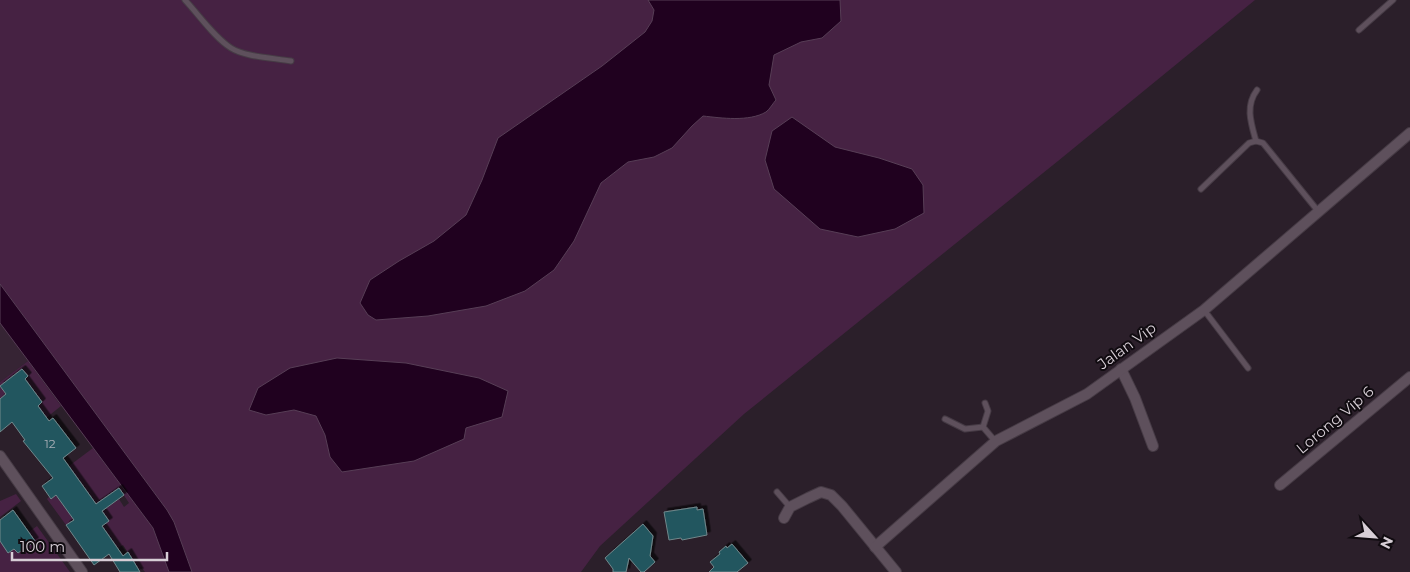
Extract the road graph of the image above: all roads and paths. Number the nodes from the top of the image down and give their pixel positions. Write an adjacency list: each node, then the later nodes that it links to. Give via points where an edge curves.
1 (186, 0): 4 (lane, via 232,48 243,53)
2 (1393, 0): 3 (lane)
3 (1358, 30)
4 (291, 61)
5 (1257, 90): 7 (lane, via 1251,98 1250,118)
6 (1410, 133): 9 (street, Jalan Vip)
7 (1256, 141): 8 (lane, via 1249,143); 9 (lane, via 1263,143)
8 (1201, 189)
9 (1318, 211): 10 (street, Jalan Vip)
10 (1204, 310): 11 (lane); 12 (street, Jalan Vip)
11 (1248, 368)
12 (1121, 369): 17 (street, Jalan Vip, via 1087,394); 18 (street)
13 (1410, 377): 20 (street, Lorong Vip 6)
14 (985, 403): 16 (lane, via 988,411)
15 (945, 419): 16 (lane, via 965,429)
16 (983, 427): 17 (lane)
17 (996, 441): 24 (street, Jalan Vip)
18 (1153, 446)
19 (0, 456): 25 (street)
20 (1280, 485)
21 (778, 492): 22 (lane)
22 (790, 507): 23 (street); 24 (street, via 820,492 831,495)
23 (784, 518)
24 (875, 547): 26 (street)
25 (82, 572)
26 (896, 572)

